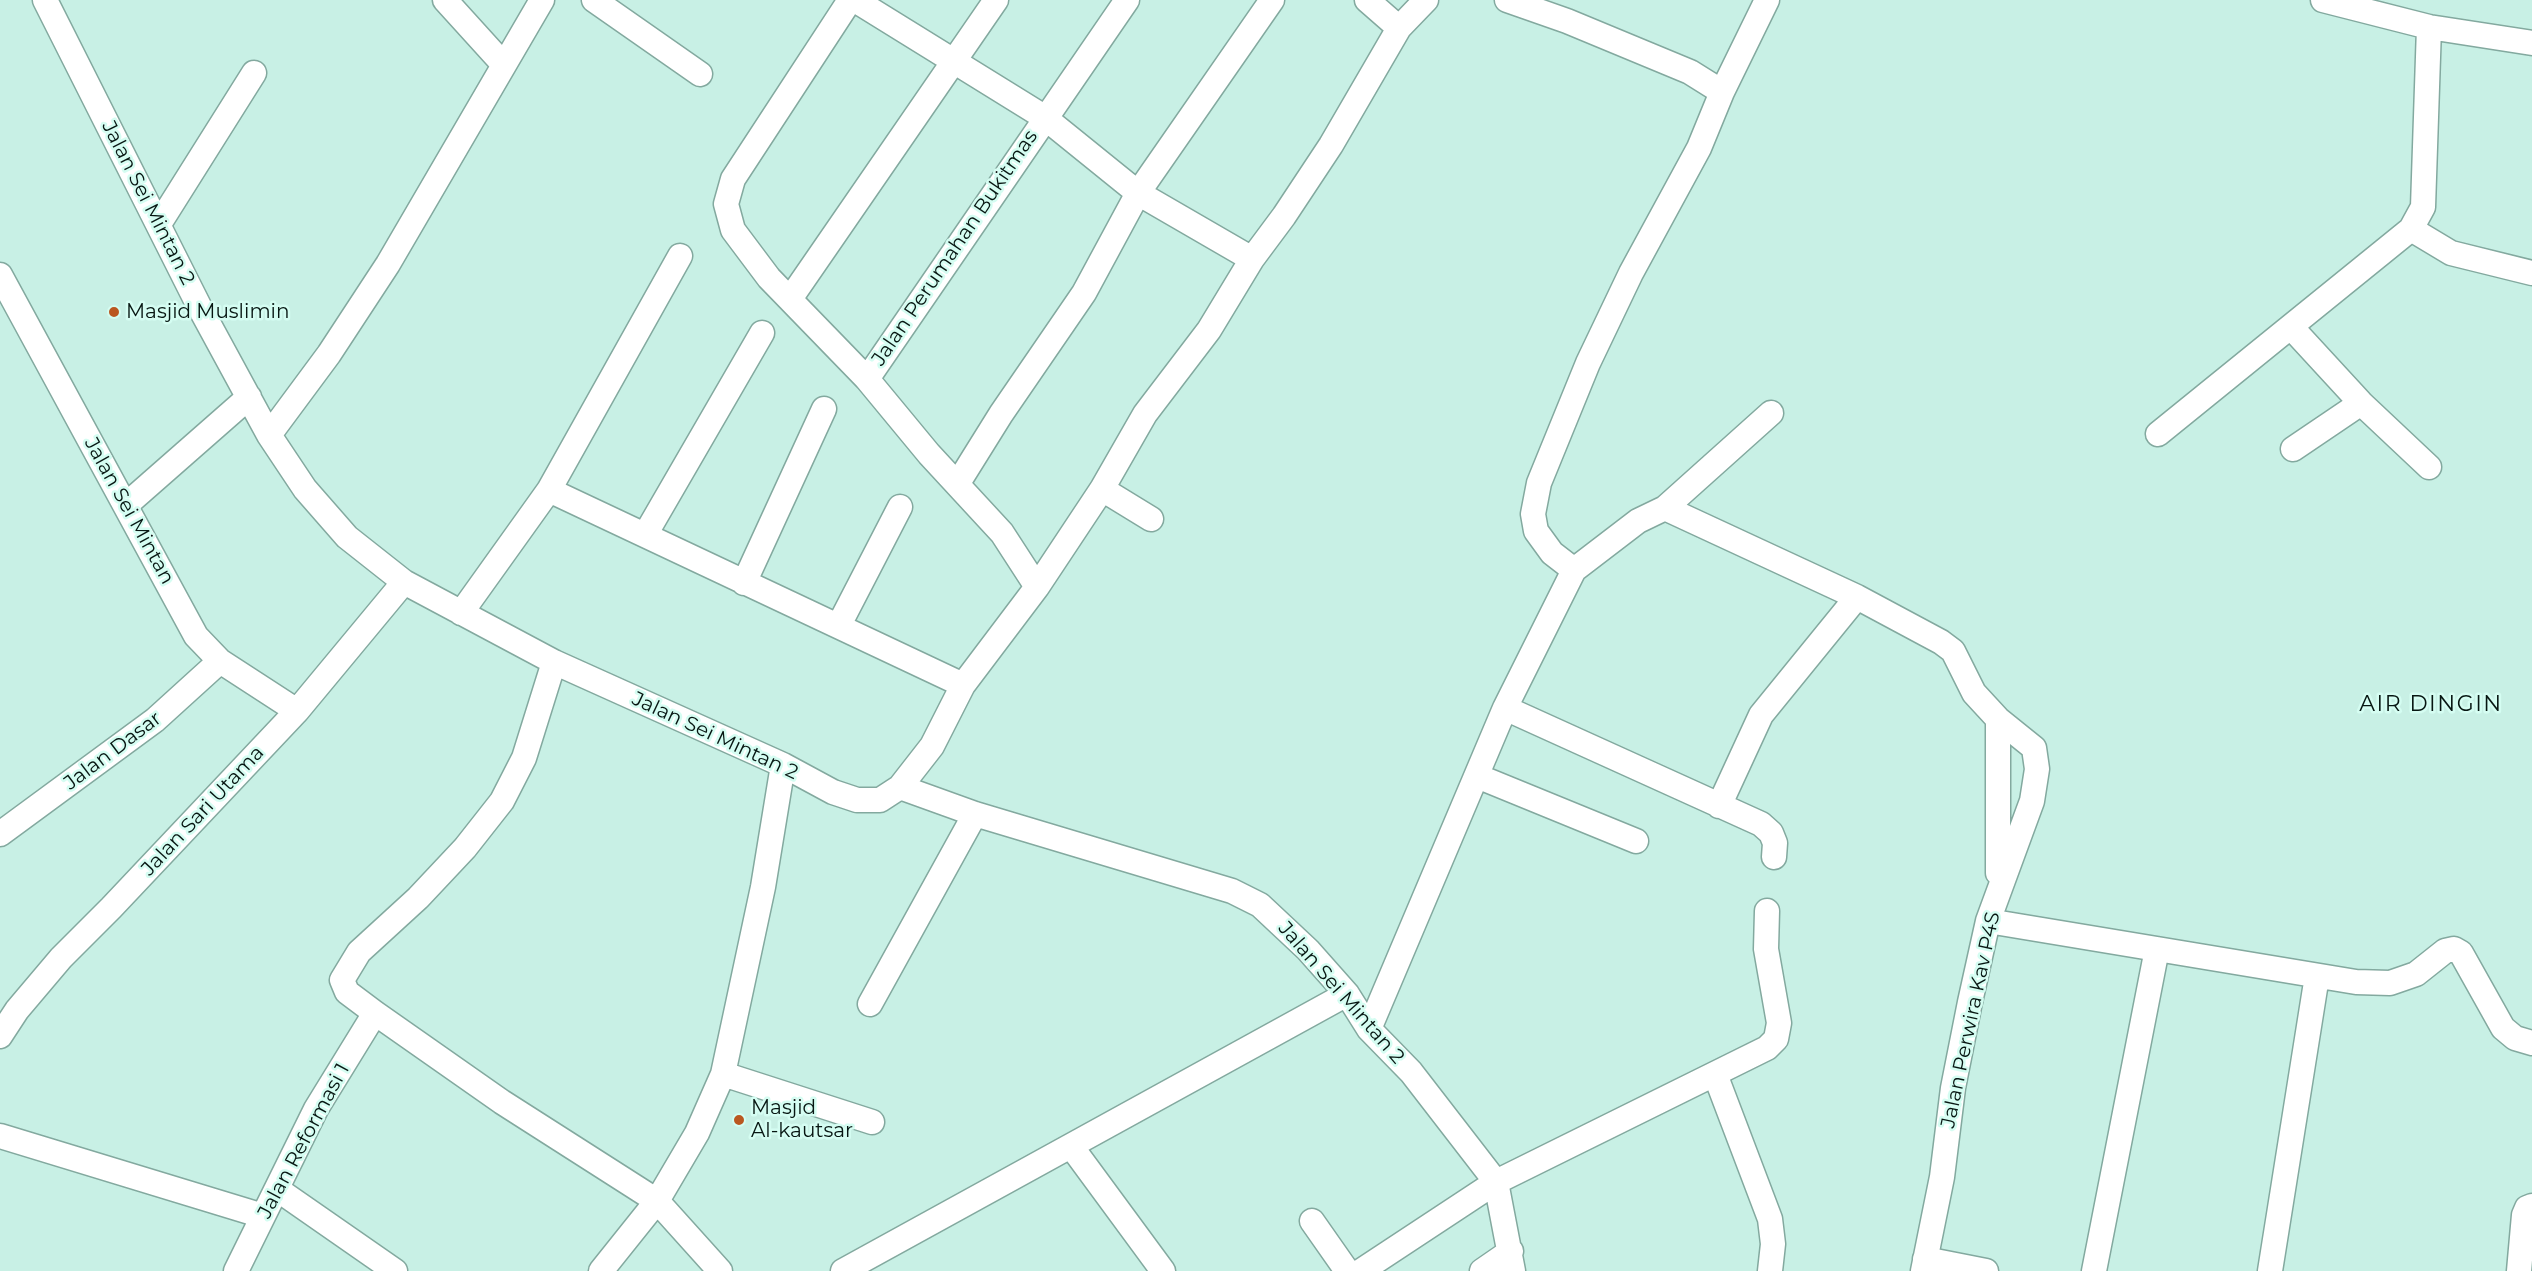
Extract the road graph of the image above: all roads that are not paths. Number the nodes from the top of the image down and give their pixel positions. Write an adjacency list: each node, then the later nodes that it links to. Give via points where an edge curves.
1 (45, 0): 24 (street, Jalan Sei Mintan 2)
2 (445, 0): 18 (street)
3 (542, 0): 18 (street)
4 (594, 0): 20 (street)
5 (852, 0): 17 (street, Jalan Perumahan Bukitmas); 30 (street, Jalan Perumahan Bukitmas, via 733,179 726,204 733,230)
6 (996, 0): 17 (street)
7 (1127, 0): 22 (street, Jalan Perumahan Bukitmas)
8 (1272, 0): 23 (street)
9 (1367, 0): 14 (street)
10 (1426, 0): 14 (street)
11 (1507, 0): 21 (street, via 1690,72)
12 (1767, 0): 21 (street)
13 (2328, 1): 15 (street)
14 (1400, 27): 27 (street, via 1330,145)
15 (2429, 27): 16 (street); 25 (street, via 2423,207)
16 (2532, 43)
17 (955, 62): 22 (street, Jalan Perumahan Bukitmas); 30 (street)
18 (504, 65): 39 (street, via 388,264)
19 (254, 73): 24 (street)
20 (700, 74)
21 (1722, 92): 50 (street, via 1699,148 1630,273 1539,483 1533,514 1536,531 1552,553)
22 (1044, 117): 23 (street, Jalan Perumahan Bukitmas); 33 (street, Jalan Perumahan Bukitmas)
23 (1138, 193): 27 (street, Jalan Perumahan Bukitmas); 42 (street, via 1084,293)
24 (159, 224): 34 (street, Jalan Sei Mintan 2)
25 (2411, 229): 28 (street, via 2451,253); 31 (street)
26 (680, 256): 44 (street)
27 (1252, 258): 43 (street, via 1209,330 1145,414)
28 (2532, 273)
29 (0, 275): 45 (street, Jalan Sei Mintan)
30 (790, 299): 33 (street, Jalan Perumahan Bukitmas)
31 (2291, 327): 35 (street); 38 (street)
32 (762, 333): 49 (street)
33 (867, 379): 42 (street, Jalan Perumahan Bukitmas)
34 (249, 397): 39 (street, Jalan Sei Mintan 2); 45 (street)
35 (2361, 404): 40 (street); 41 (street)
36 (825, 409): 52 (street)
37 (1771, 413): 47 (street)
38 (2158, 434)
39 (269, 435): 51 (street, Jalan Sei Mintan 2, via 305,489 347,537)
40 (2293, 449)
41 (2428, 467)
42 (958, 483): 53 (street, Jalan Perumahan Bukitmas, via 1002,533)
43 (1102, 489): 48 (street); 53 (street)
44 (549, 490): 49 (street); 55 (street)
45 (126, 505): 57 (street, Jalan Sei Mintan, via 196,636)
46 (900, 507): 56 (street)
47 (1665, 508): 50 (street, via 1638,521); 54 (street, Jalan Perwira Kav P4S)
48 (1151, 519)
49 (645, 535): 52 (street)
50 (1574, 570): 60 (street)
51 (404, 582): 55 (street, Jalan Sei Mintan 2); 61 (street, Jalan Sari Utama)
52 (744, 583): 56 (street)
53 (1037, 587): 59 (street)
54 (1857, 597): 62 (street, Jalan Perwira Kav P4S, via 1953,651 1974,693); 66 (street, via 1761,715)
55 (461, 613): 58 (street, Jalan Sei Mintan 2)
56 (838, 626): 59 (street)
57 (220, 661): 61 (street, Jalan Sei Mintan); 68 (street, Jalan Dasar, via 155,720)
58 (554, 662): 63 (street, Jalan Sei Mintan 2); 78 (street, via 524,758 502,801 465,849 359,952 346,971 342,980 346,992)
59 (963, 685): 65 (street, via 932,746)
60 (1505, 708): 64 (street); 66 (street)
61 (297, 711): 80 (street, Jalan Sari Utama, via 61,958)
62 (1998, 719): 71 (street); 71 (street, Jalan Perwira Kav P4S, via 2034,748 2037,769 2032,801)
63 (783, 765): 65 (street, Jalan Sei Mintan 2, via 833,792 857,800 880,800); 82 (street, via 763,887)
64 (1477, 776): 69 (street); 79 (street)
65 (900, 787): 67 (street, Jalan Sei Mintan 2)
66 (1719, 806): 70 (street, via 1766,828 1775,843)
67 (975, 814): 76 (street, Jalan Sei Mintan 2, via 1232,891 1260,905); 77 (street)
68 (0, 834)
69 (1636, 841)
70 (1774, 856)
71 (1998, 892): 73 (street, Jalan Perwira Kav P4S)
72 (1767, 911): 83 (street, via 1767,950 1779,1023 1776,1039 1767,1048)
73 (1988, 921): 74 (street); 94 (street, Jalan Perwira Kav P4S, via 1953,1088 1942,1177)
74 (2157, 949): 75 (street); 106 (street)
75 (2317, 976): 81 (street, via 2390,983 2416,974 2445,951 2454,949 2461,953 2503,1028); 107 (street)
76 (1347, 994): 79 (street, Jalan Sei Mintan 2); 86 (street)
77 (870, 1004)
78 (375, 1013): 88 (street, Jalan Reformasi 1, via 316,1109); 89 (street, via 502,1102)
79 (1369, 1029): 87 (street, Jalan Sei Mintan 2, via 1411,1072)
80 (0, 1036)
81 (2532, 1043)
82 (723, 1074): 84 (street); 89 (street, via 697,1133)
83 (1715, 1074): 87 (street); 104 (street, via 1770,1219)
84 (872, 1122)
85 (0, 1136): 91 (street)
86 (1071, 1146): 99 (street); 100 (street)
87 (1496, 1182): 93 (street, Jalan Sei Mintan 2); 102 (street)
88 (277, 1189): 91 (street, Jalan Reformasi 1); 96 (street)
89 (657, 1201): 97 (street); 98 (street)
90 (2532, 1206): 108 (street, via 2524,1215)
91 (264, 1216): 95 (street, Jalan Reformasi 1)
92 (1312, 1221): 101 (street)
93 (1512, 1261): 103 (street)
94 (1924, 1265): 105 (street)
95 (236, 1271)
96 (395, 1271)
97 (601, 1271)
98 (720, 1271)
99 (843, 1271)
100 (1163, 1271)
101 (1347, 1271)
102 (1361, 1271)
103 (1482, 1271)
104 (1770, 1271)
105 (1986, 1271)
106 (2094, 1271)
107 (2270, 1271)
108 (2519, 1271)

